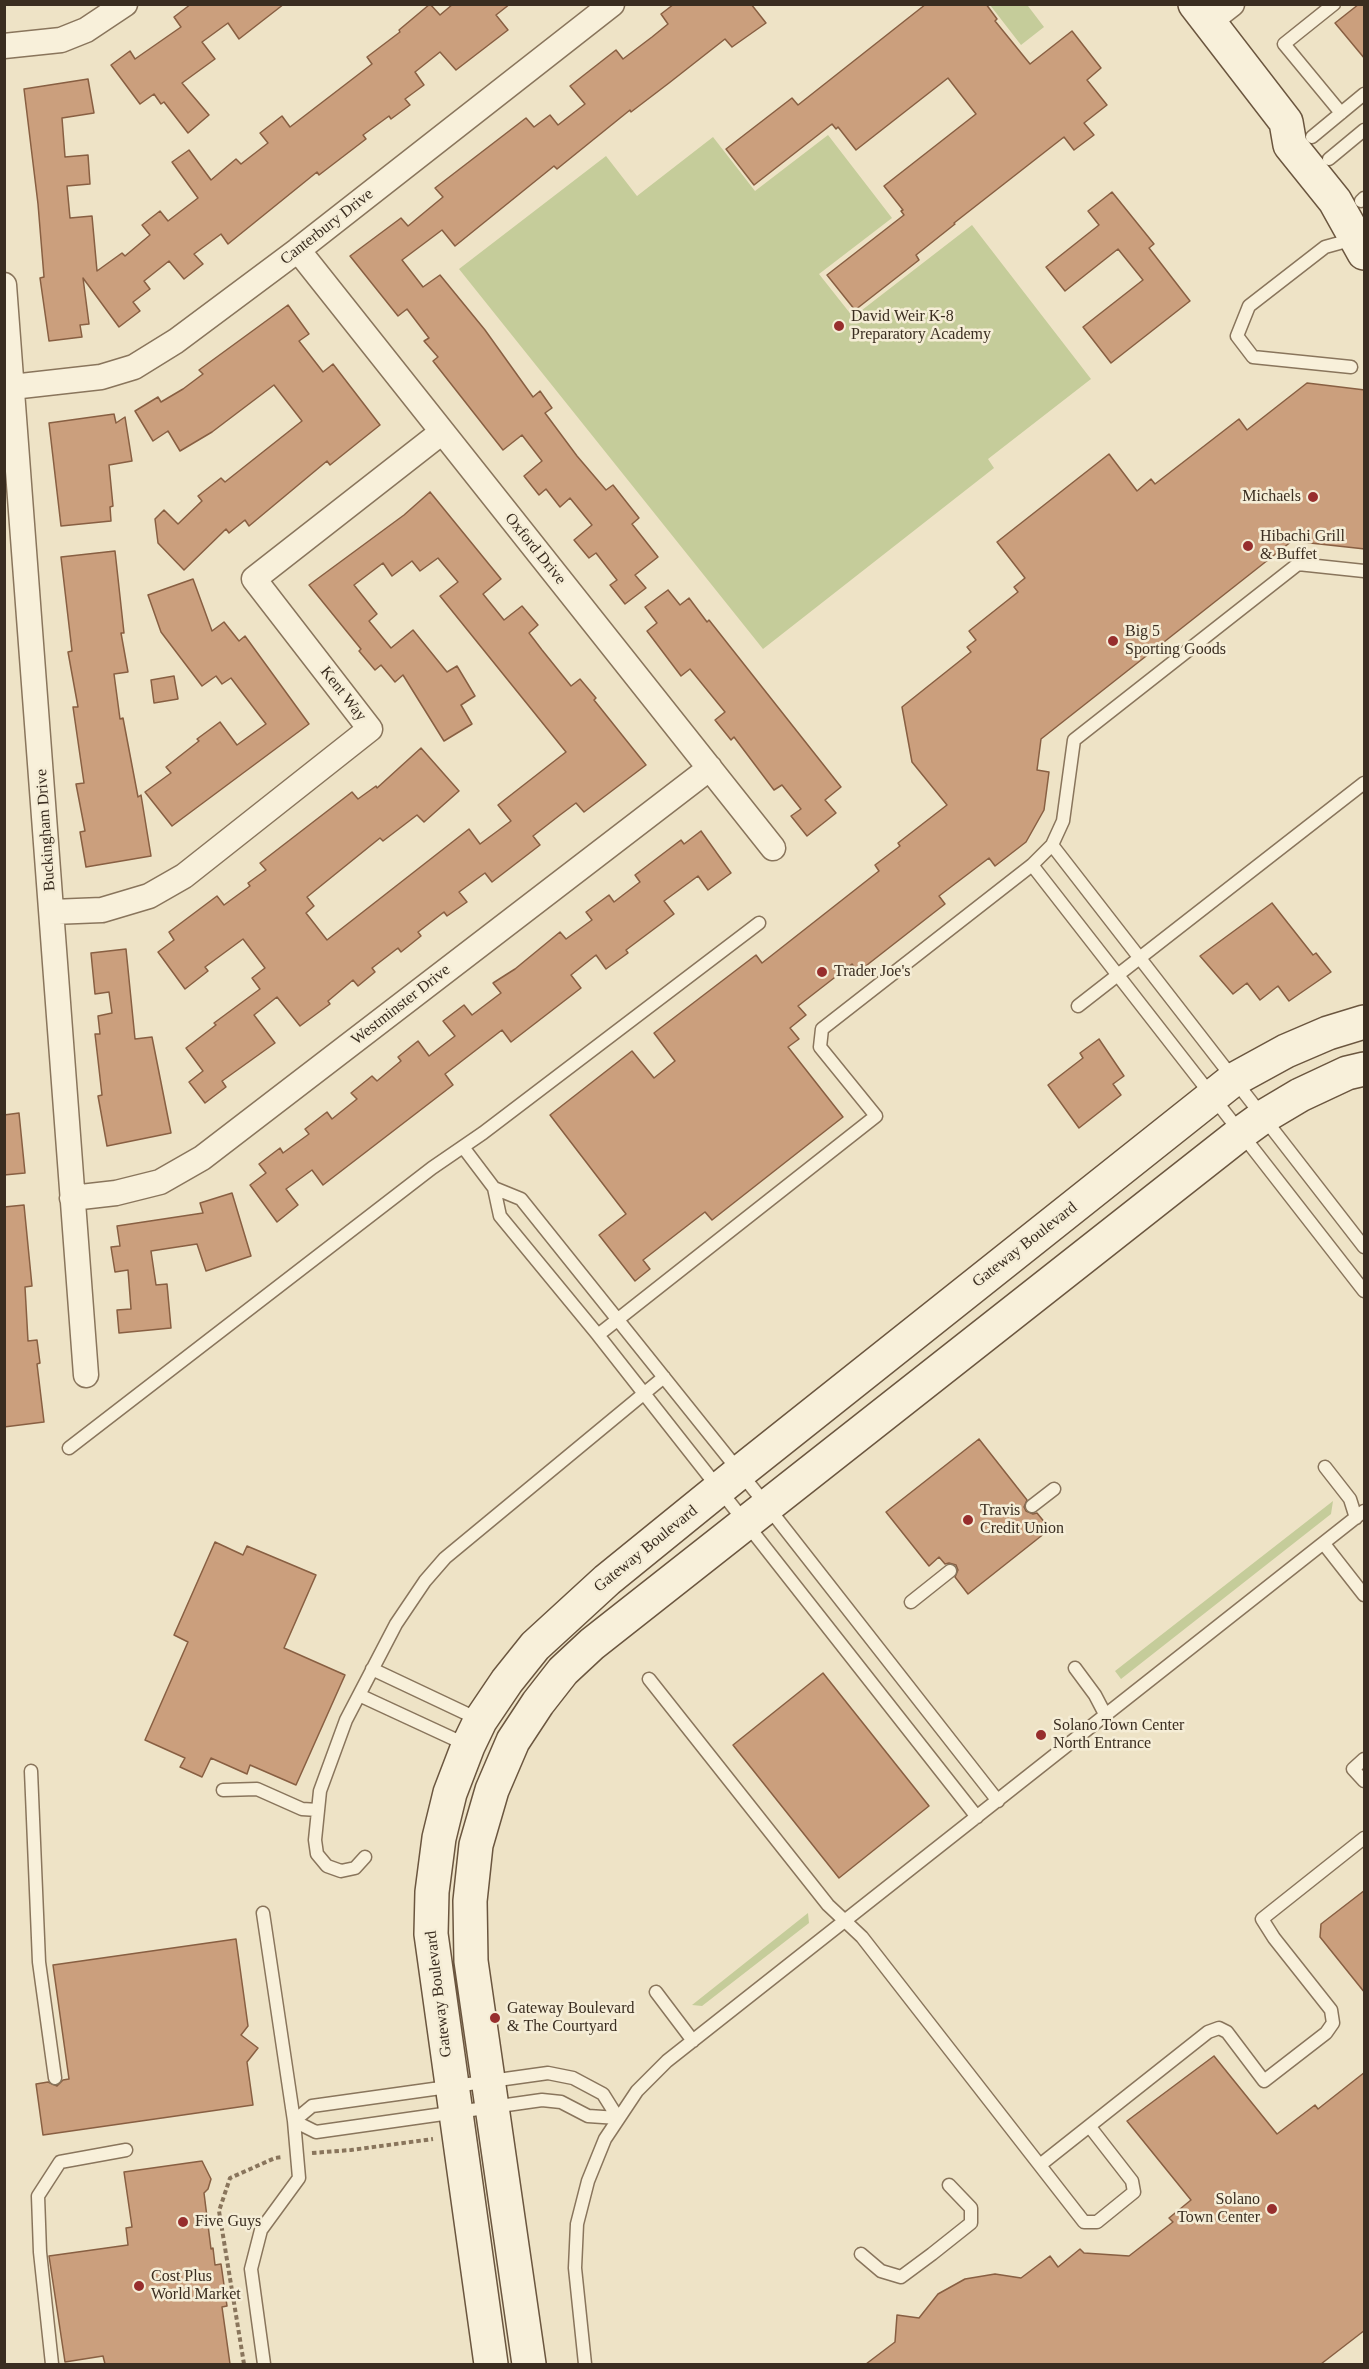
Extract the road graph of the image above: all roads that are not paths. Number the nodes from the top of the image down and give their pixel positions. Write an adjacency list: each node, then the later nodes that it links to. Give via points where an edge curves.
1 (124, 4): 5 (street, via 86,30 61,40)
2 (612, 4): 12 (street, Canterbury Drive)
3 (1334, 4): 7 (lane, via 1284,44)
4 (1212, 10): 9 (street)
5 (4, 46)
6 (1365, 94): 7 (lane)
7 (1341, 113): 9 (lane)
8 (1365, 130): 9 (lane)
9 (1309, 139): 10 (street); 11 (street, via 1290,145 1335,201)
10 (1363, 202)
11 (1360, 245): 14 (lane, via 1325,247 1249,306 1237,336 1253,357)
12 (298, 250): 15 (street, Canterbury Drive, via 176,341 134,367 101,377); 16 (street, Oxford Drive)
13 (4, 285): 15 (street, Buckingham Drive)
14 (1352, 367)
15 (12, 387): 23 (street, Buckingham Drive)
16 (442, 432): 18 (street, Oxford Drive); 23 (street, Kent Way, via 254,579 370,729 184,876 149,896 102,910)
17 (1365, 571): 20 (lane, via 1298,564 1074,741 1063,821)
18 (710, 768): 21 (street, Oxford Drive); 34 (street, Westminster Drive, via 202,1158 160,1182)
19 (1365, 783): 25 (lane)
20 (1052, 845): 22 (lane); 25 (lane)
21 (773, 848)
22 (1032, 865): 26 (lane); 37 (lane, via 822,1029 820,1047 876,1116)
23 (52, 912): 34 (street, Buckingham Drive)
24 (759, 923): 32 (lane)
25 (1140, 958): 26 (lane); 30 (lane)
26 (1117, 975): 27 (lane); 30 (lane)
27 (1078, 1006)
28 (1365, 1022): 30 (street, Gateway Boulevard, via 1286,1051)
29 (1365, 1069): 31 (street, via 1300,1095)
30 (1223, 1088): 31 (lane); 31 (lane); 44 (street, Gateway Boulevard)
31 (1252, 1125): 35 (lane); 36 (lane); 47 (street)
32 (463, 1147): 33 (lane); 42 (lane)
33 (494, 1188): 37 (lane, via 521,1199); 38 (lane, via 500,1216)
34 (72, 1198): 39 (street, Buckingham Drive)
35 (1365, 1247)
36 (1365, 1291)
37 (618, 1319): 38 (lane); 40 (lane)
38 (598, 1335): 41 (lane)
39 (86, 1375)
40 (664, 1377): 41 (lane); 44 (lane)
41 (644, 1393): 44 (lane); 54 (lane, via 445,1558 396,1624)
42 (69, 1448)
43 (1325, 1467): 48 (lane)
44 (729, 1481): 47 (lane); 47 (lane); 58 (street, Gateway Boulevard, via 572,1610 535,1646)
45 (1054, 1489): 46 (lane)
46 (1032, 1506)
47 (757, 1515): 63 (lane); 65 (lane); 73 (street, via 563,1671 513,1741 492,1790 476,1845 470,1901 471,1961)
48 (1360, 1515): 49 (lane)
49 (1324, 1544): 51 (lane); 57 (lane)
50 (950, 1571): 52 (lane)
51 (1365, 1595)
52 (910, 1602)
53 (1075, 1668): 57 (lane)
54 (372, 1669): 56 (lane); 58 (lane)
55 (649, 1679): 69 (lane)
56 (359, 1695): 58 (lane); 64 (lane, via 320,1791)
57 (1106, 1716): 63 (lane)
58 (474, 1733): 74 (street, Gateway Boulevard, via 450,1793 438,1838 432,1892 430,1934)
59 (1365, 1759): 61 (lane, via 1353,1769)
60 (31, 1771): 72 (lane, via 39,1962)
61 (1365, 1781)
62 (222, 1790): 64 (lane, via 257,1790 302,1809)
63 (998, 1801): 65 (lane)
64 (318, 1810): 67 (lane, via 317,1854 327,1866 340,1870 355,1868)
65 (977, 1817): 69 (lane)
66 (1365, 1838): 77 (lane, via 1262,1919 1331,2010 1333,2023 1326,2033 1264,2081 1227,2032 1219,2028 1208,2032)
67 (366, 1857)
68 (263, 1913): 76 (lane)
69 (845, 1922): 71 (lane); 79 (lane, via 862,1937)
70 (656, 1992): 71 (lane)
71 (693, 2041): 75 (lane, via 637,2091)
72 (55, 2078)
73 (491, 2094): 74 (lane); 74 (lane); 75 (lane, via 561,2102 588,2116); 75 (lane, via 548,2073 573,2078 603,2094); 85 (street)
74 (453, 2100): 76 (lane, via 312,2106); 76 (lane, via 316,2132); 84 (street, Gateway Boulevard)
75 (618, 2118): 86 (lane, via 588,2181 577,2224 574,2268)
76 (294, 2121): 83 (lane, via 299,2178 261,2230 251,2269)
77 (1090, 2127): 79 (lane); 79 (lane, via 1132,2181 1134,2192 1097,2222 1083,2222)
78 (126, 2150): 82 (lane, via 60,2162 38,2196)
79 (1040, 2165)
80 (949, 2185): 81 (lane, via 971,2208 971,2223 932,2254 901,2277 881,2271)
81 (861, 2254)
82 (52, 2364)
83 (264, 2364)
84 (491, 2364)
85 (529, 2364)
86 (585, 2364)

